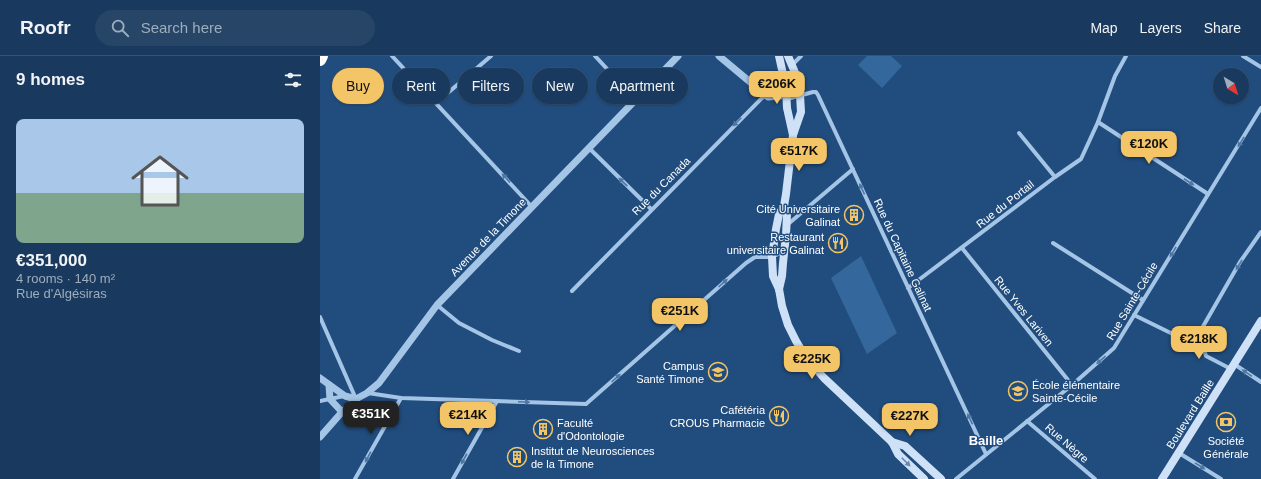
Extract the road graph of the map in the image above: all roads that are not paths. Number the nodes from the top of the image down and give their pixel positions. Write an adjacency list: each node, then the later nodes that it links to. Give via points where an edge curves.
1 (322, 56): 12 (highway)
2 (392, 56): 15 (street)
3 (491, 56): 18 (street)
4 (595, 56): 16 (street)
5 (678, 56): 17 (street, Avenue de la Timone)
6 (719, 56): 20 (street)
7 (779, 56): 21 (main road)
8 (788, 56): 13 (main road)
9 (801, 56): 13 (street)
10 (1126, 56): 25 (street, Rue du Portail, via 1115,76)
11 (1243, 56): 14 (street)
12 (320, 60)
13 (792, 65): 19 (main road)
14 (1261, 67)
15 (403, 68)
16 (606, 68)
17 (667, 68)
18 (450, 91)
19 (799, 91): 21 (street); 27 (main road, via 801,112); 29 (street, Rue du Capitaine Galinat, via 816,92)
20 (764, 94): 21 (street, via 772,98); 34 (street, Rue du Canada, one-way to 34)
21 (786, 97): 27 (main road)
22 (437, 104): 33 (street, one-way to 22)
23 (632, 104): 28 (street, Avenue de la Timone)
24 (1261, 108): 31 (street, Rue Sainte-Cécile, one-way to 31)
25 (1098, 122): 30 (street, Rue du Portail, via 1081,159); 31 (street, one-way to 31)
26 (1019, 133): 30 (street)
27 (793, 135): 32 (main road)
28 (589, 148): 33 (street, Avenue de la Timone); 34 (street, one-way to 28)
29 (853, 169): 35 (street); 41 (street, Rue du Capitaine Galinat, one-way to 29)
30 (1055, 176): 38 (street, Rue du Portail)
31 (1208, 194): 44 (street, Rue Sainte-Cécile, one-way to 44)
32 (784, 206): 35 (main road); 40 (main road, via 779,214)
33 (532, 207): 45 (street, Avenue de la Timone)
34 (651, 209): 43 (street, Rue du Canada)
35 (787, 225): 39 (main road)
36 (1261, 232): 49 (street, one-way to 49, via 1240,262)
37 (1053, 243): 44 (street)
38 (962, 248): 41 (street, Rue du Portail); 55 (street, Rue Yves Lariven)
39 (784, 250): 40 (street); 42 (main road)
40 (772, 257): 42 (main road, via 773,276); 62 (street, one-way to 40, via 586,404 746,263 755,257)
41 (908, 288): 68 (street, Rue du Capitaine Galinat, one-way to 41)
42 (779, 289): 66 (main road, via 788,325 805,356 824,378)
43 (572, 291)
44 (1143, 300): 46 (street, Rue Sainte-Cécile)
45 (437, 305): 50 (street, via 459,323); 56 (street, Avenue de la Timone, via 379,383)
46 (1134, 315): 49 (street, via 1183,339 1188,339); 55 (street, Rue Sainte-Cécile, one-way to 55, via 1114,348)
47 (320, 317): 60 (street)
48 (1261, 321): 51 (main road, Boulevard Baille)
49 (1201, 330): 51 (street, via 1200,336 1206,356)
50 (519, 351)
51 (1232, 367): 53 (street, one-way to 51); 67 (main road, Boulevard Baille)
52 (320, 378): 54 (street)
53 (1261, 382)
54 (329, 385): 57 (street); 59 (street)
55 (1072, 385): 64 (street, Rue Sainte-Cécile)
56 (367, 392): 58 (street); 60 (street, Avenue de la Timone)
57 (345, 396): 59 (street); 60 (street)
58 (401, 398): 62 (street); 69 (street, one-way to 69)
59 (330, 399): 61 (street); 63 (street)
60 (356, 399): 63 (street, Avenue de la Timone)
61 (320, 401)
62 (497, 401): 70 (street, one-way to 70)
63 (342, 412): 65 (street, Avenue de la Timone)
64 (1027, 421): 68 (street, Rue Sainte-Cécile); 74 (street, Rue Nègre)
65 (320, 437)
66 (892, 442): 71 (main road, one-way to 71, via 898,454); 72 (main road, via 905,446)
67 (1179, 453): 75 (main road, Boulevard Baille); 76 (street, one-way to 76)
68 (986, 454): 73 (street, Rue Sainte-Cécile)
69 (355, 479)
70 (453, 479)
71 (924, 479)
72 (941, 479)
73 (956, 479)
74 (1095, 479)
75 (1162, 479)
76 (1221, 479)

